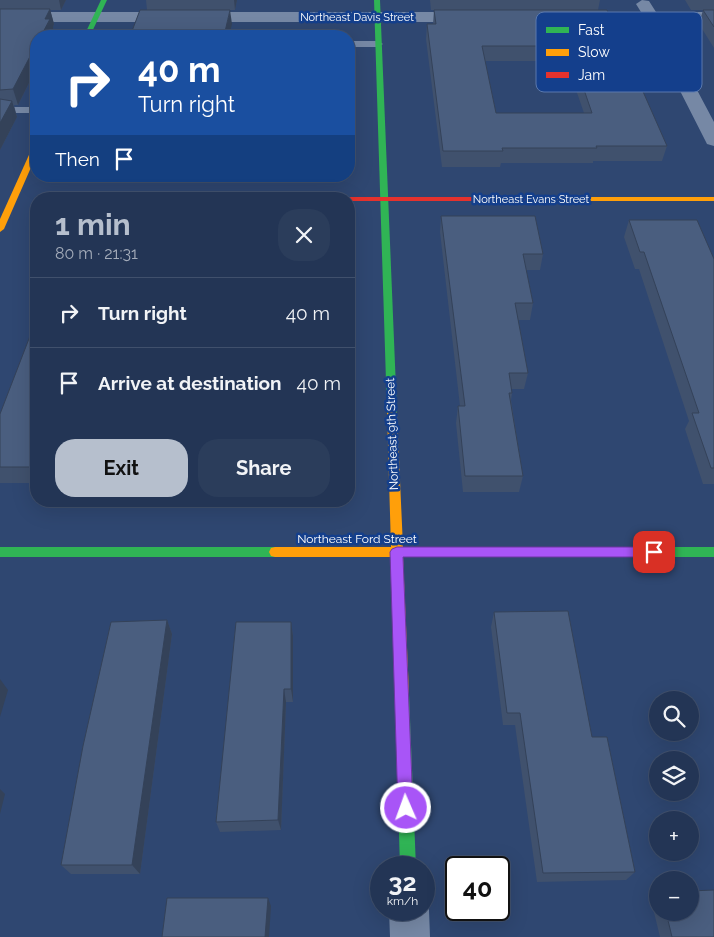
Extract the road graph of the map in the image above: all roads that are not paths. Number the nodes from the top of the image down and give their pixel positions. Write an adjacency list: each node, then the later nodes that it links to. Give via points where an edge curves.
1 (104, 0): 6 (street)
2 (376, 0): 7 (street, Northeast 9th Street)
3 (642, 0): 4 (street)
4 (648, 12)
5 (0, 17): 6 (street, Northeast Davis Street)
6 (96, 17): 7 (street, Northeast Davis Street); 9 (street)
7 (377, 17): 8 (street, Northeast Davis Street); 11 (street, Northeast 9th Street)
8 (484, 17)
9 (90, 30)
10 (355, 44): 11 (lane)
11 (378, 44): 21 (street, Northeast 9th Street)
12 (689, 92): 15 (street)
13 (0, 110): 14 (lane)
14 (30, 110)
15 (714, 140)
16 (30, 162): 18 (street)
17 (0, 199): 18 (street)
18 (14, 199): 19 (street); 23 (street)
19 (29, 199)
20 (355, 199): 21 (street, Northeast Evans Street)
21 (384, 199): 22 (street, Northeast Evans Street); 25 (street, Northeast 9th Street)
22 (714, 199)
23 (0, 229)
24 (0, 552): 25 (street, Northeast Ford Street)
25 (397, 552): 26 (street, Northeast Ford Street); 27 (street, Northeast 9th Street)
26 (714, 552)
27 (408, 856)
28 (410, 921): 29 (street)
29 (410, 937)

